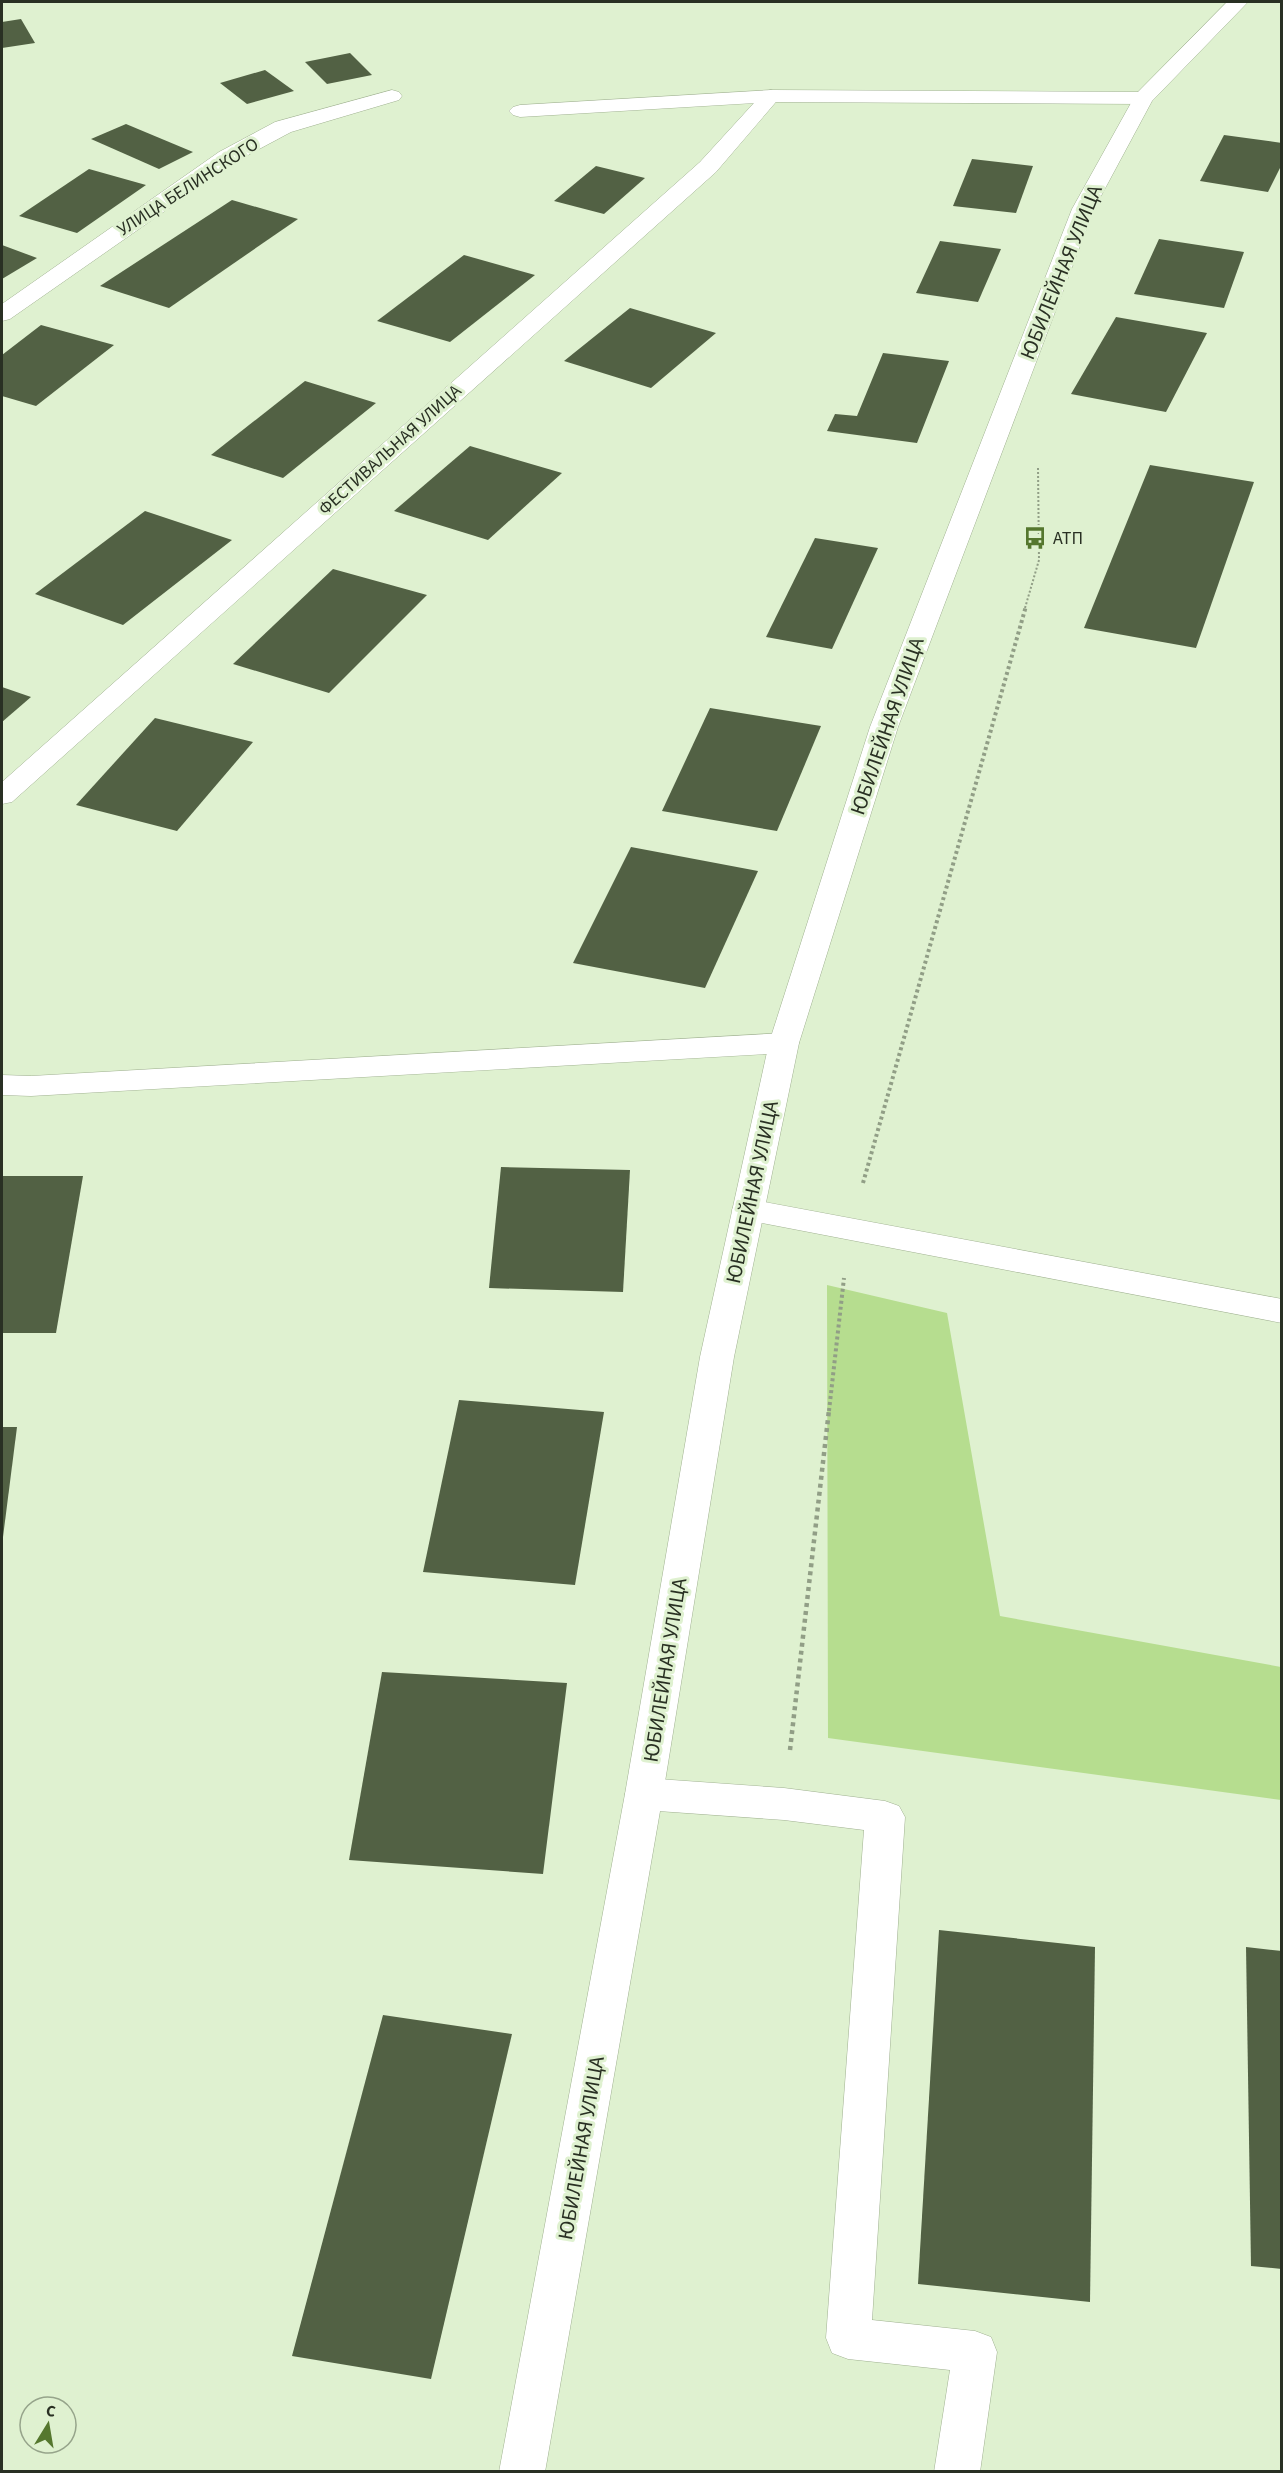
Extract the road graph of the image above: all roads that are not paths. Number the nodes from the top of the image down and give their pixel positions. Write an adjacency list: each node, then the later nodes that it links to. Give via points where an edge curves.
1 (1238, 2): 4 (street, ЮБИЛЕЙНАЯ УЛИЦА)
2 (392, 96): 6 (street, УЛИЦА БЕЛИНСКОГО, via 283,127 227,157)
3 (771, 96): 4 (street); 5 (street); 7 (street, ФЕСТИВАЛЬНАЯ УЛИЦА, via 708,167)
4 (1143, 98): 8 (street, ЮБИЛЕЙНАЯ УЛИЦА, via 1083,209 884,727)
5 (520, 111)
6 (2, 314)
7 (2, 796)
8 (784, 1043): 9 (street); 10 (street, ЮБИЛЕЙНАЯ УЛИЦА)
9 (2, 1085)
10 (748, 1210): 11 (street); 12 (street, ЮБИЛЕЙНАЯ УЛИЦА, via 717,1357)
11 (1281, 1311)
12 (644, 1794): 13 (street, ЮБИЛЕЙНАЯ УЛИЦА); 14 (street, via 784,1804 885,1817 848,2338 975,2352)
13 (522, 2472)
14 (957, 2472)

